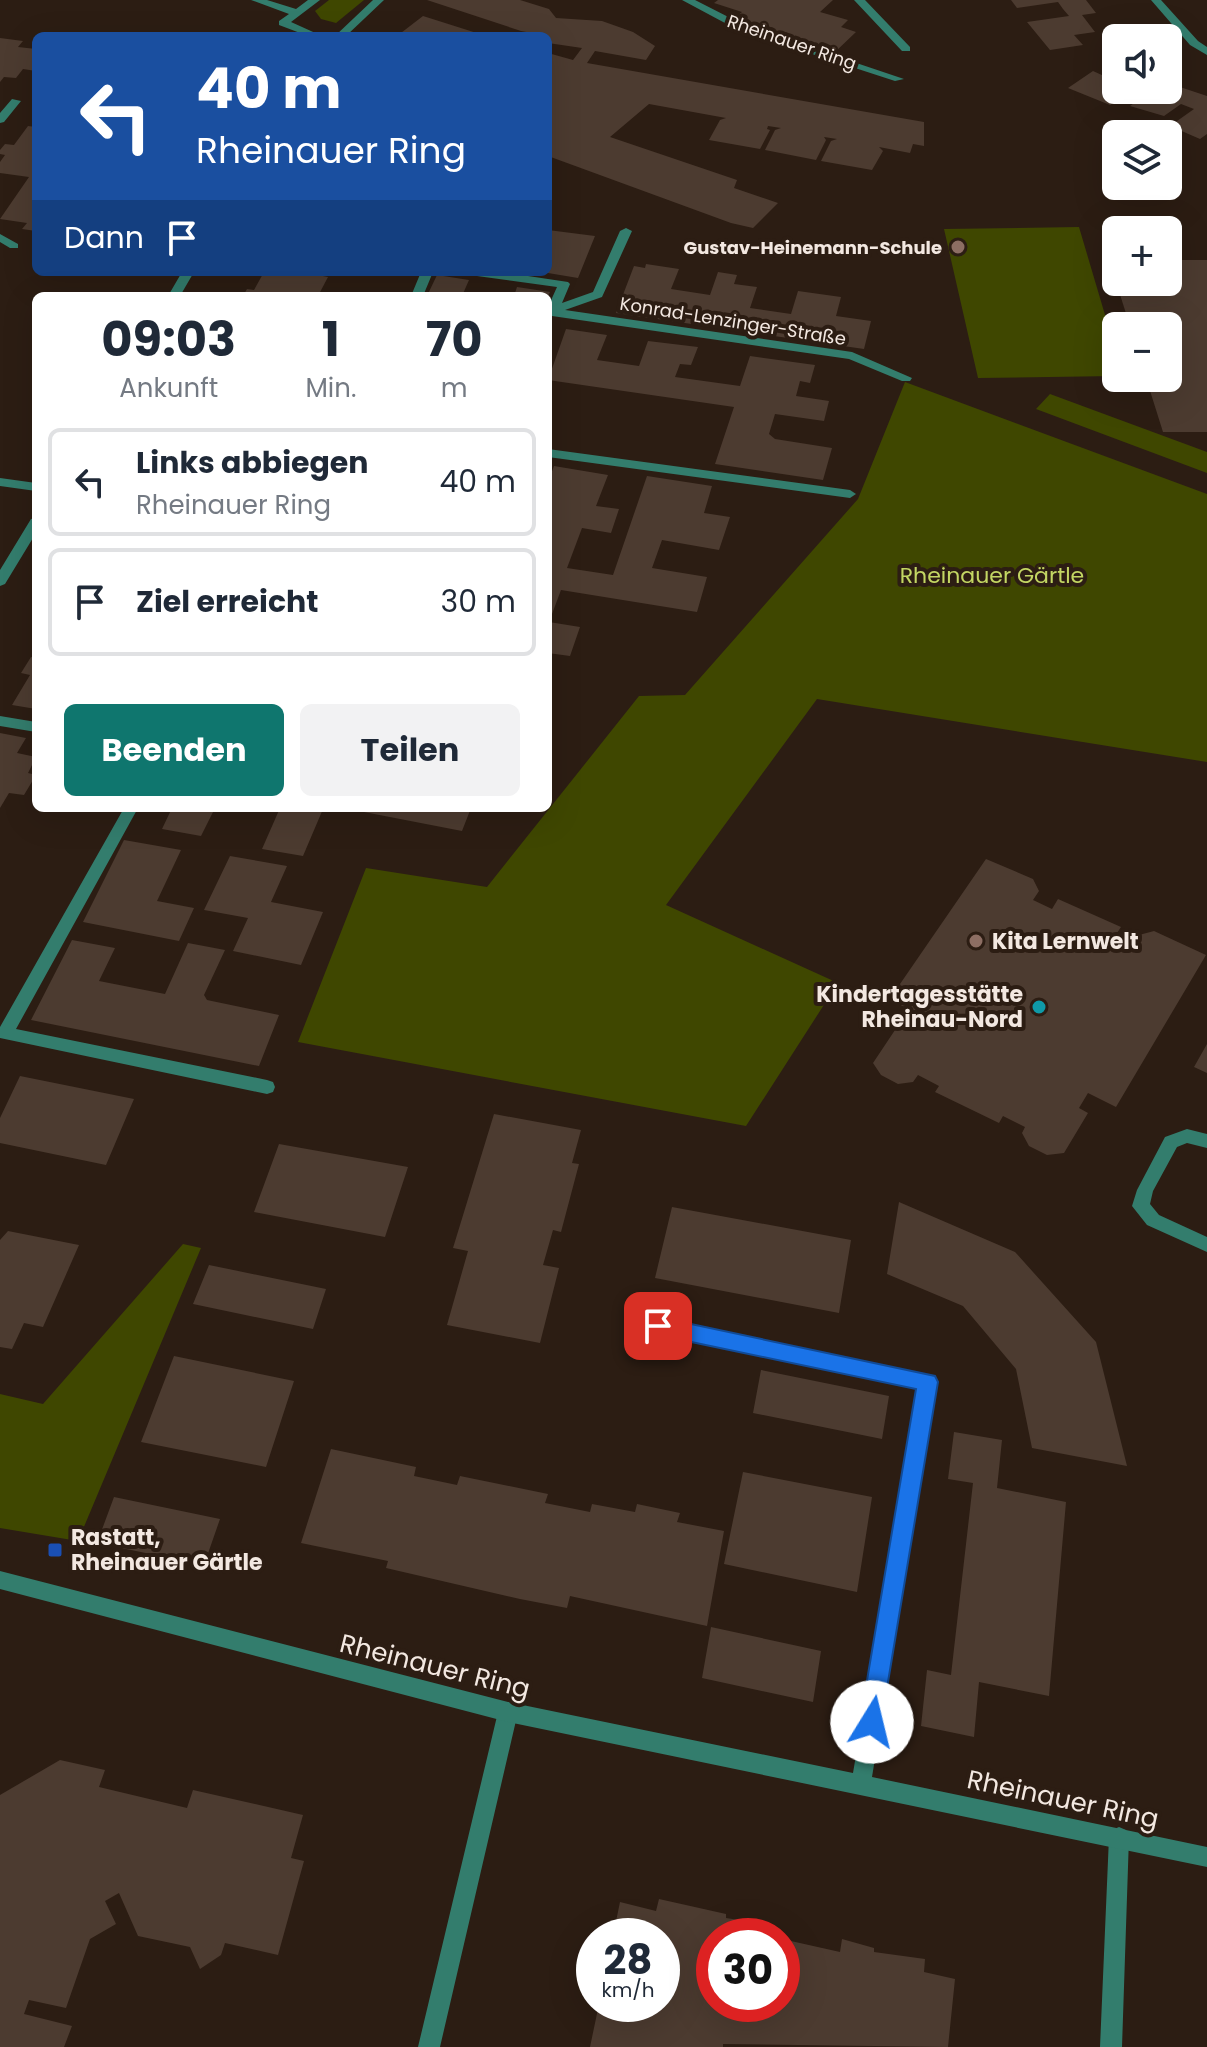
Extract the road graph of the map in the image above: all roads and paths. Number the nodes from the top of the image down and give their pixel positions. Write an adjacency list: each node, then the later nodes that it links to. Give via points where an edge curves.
1 (256, 0): 7 (street)
2 (315, 0): 7 (street)
3 (379, 0): 9 (street)
4 (687, 0): 12 (street, Rheinauer Ring, via 742,28)
5 (859, 0): 10 (street)
6 (1156, 0): 11 (street)
7 (298, 13): 8 (street, via 283,23)
8 (307, 32)
9 (344, 32)
10 (906, 49)
11 (1207, 52)
12 (899, 79)
13 (16, 101): 14 (street)
14 (0, 120)
15 (626, 231): 20 (street, Konrad-Lenzinger-Straße, via 598,294)
16 (0, 237): 17 (street)
17 (14, 246)
18 (506, 276): 19 (street, via 564,284)
19 (552, 311)
20 (552, 315)
21 (552, 316): 22 (street, Konrad-Lenzinger-Straße, via 852,356)
22 (906, 378)
23 (552, 454): 26 (street)
24 (0, 482): 25 (street)
25 (32, 486)
26 (850, 494)
27 (32, 529): 28 (street)
28 (0, 581)
29 (0, 721): 30 (street)
30 (32, 726)
31 (129, 812): 32 (street, via 5,1033)
32 (267, 1087)
33 (1207, 1141): 34 (street, via 1187,1136 1171,1142 1141,1206 1153,1220)
34 (1207, 1245)
35 (658, 1326): 38 (street, via 928,1382)
36 (0, 1580): 37 (street, Rheinauer Ring)
37 (508, 1712): 38 (street, Rheinauer Ring); 41 (street)
38 (861, 1784): 39 (street, Rheinauer Ring)
39 (1119, 1837): 40 (street, Rheinauer Ring); 42 (street)
40 (1207, 1857)
41 (429, 2047)
42 (1111, 2047)

